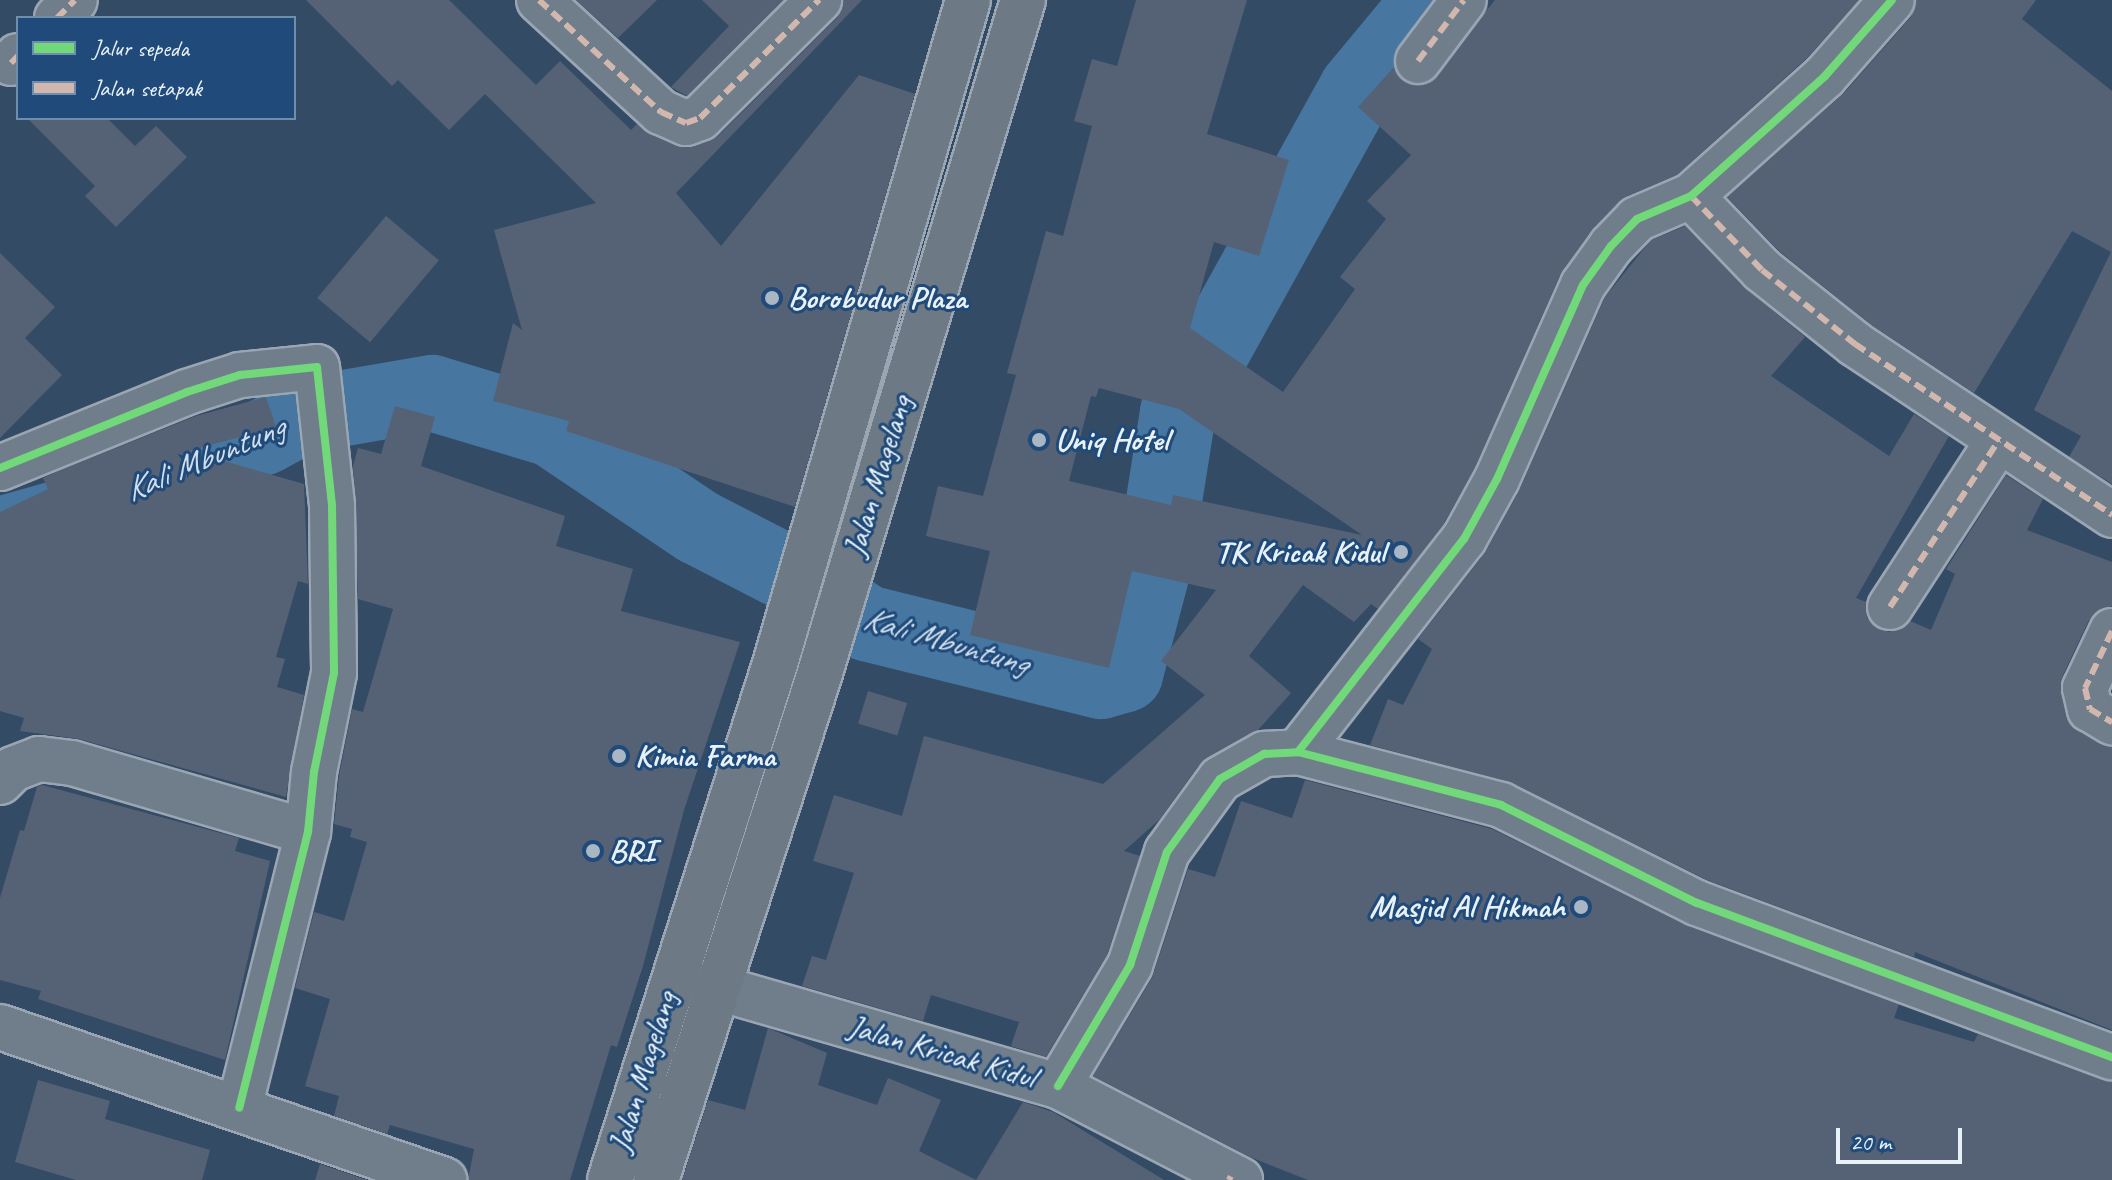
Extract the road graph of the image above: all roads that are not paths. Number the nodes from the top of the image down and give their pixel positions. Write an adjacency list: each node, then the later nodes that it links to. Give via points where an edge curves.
1 (75, 0): 8 (street)
2 (539, 0): 3 (street, via 661,112 686,123 700,118)
3 (819, 0)
4 (968, 0): 20 (main road, Jalan Magelang, via 775,664)
5 (1023, 0): 21 (main road, Jalan Magelang)
6 (1464, 0): 9 (street)
7 (1892, 0): 10 (street, via 1825,76)
8 (59, 16)
9 (1418, 61)
10 (1691, 196): 11 (street, via 1762,270 1855,344); 17 (street, via 1637,219 1583,285 1497,479 1464,539)
11 (1999, 440): 13 (street); 14 (street)
12 (0, 468): 19 (street, via 145,407 240,375 314,364 327,440 337,624)
13 (2112, 515)
14 (1890, 607)
15 (2112, 631): 16 (street, via 2085,688 2090,709)
16 (2112, 722)
17 (1298, 752): 23 (street, via 1501,805 1697,903); 24 (street, via 1264,754 1220,779 1167,852 1130,965)
18 (0, 782): 19 (street, via 13,769 39,759 72,763)
19 (308, 832): 25 (street)
20 (671, 982): 21 (street, Jalan Kricak Kidul); 28 (main road, Jalan Magelang)
21 (722, 989): 24 (street, Jalan Kricak Kidul); 29 (main road, Jalan Magelang)
22 (0, 1027): 25 (street)
23 (2112, 1057)
24 (1058, 1086): 26 (street, Jalan Kricak Kidul)
25 (239, 1108): 27 (street)
26 (1233, 1179)
27 (444, 1180)
28 (610, 1180)
29 (656, 1180)

